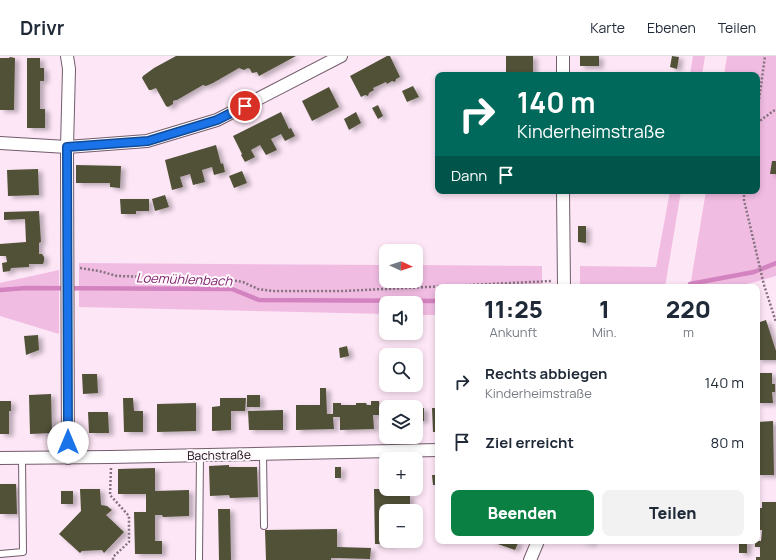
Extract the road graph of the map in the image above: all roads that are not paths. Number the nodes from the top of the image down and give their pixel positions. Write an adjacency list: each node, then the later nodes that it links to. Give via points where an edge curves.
1 (67, 56): 6 (street)
2 (341, 56): 6 (street, via 217,120 148,141)
3 (563, 56): 4 (street)
4 (563, 72)
5 (0, 143): 6 (street)
6 (67, 147): 14 (street)
7 (563, 194): 8 (street)
8 (564, 284)
9 (435, 450): 10 (street, Bachstraße)
10 (263, 454): 11 (street, Bachstraße); 15 (lane)
11 (200, 455): 14 (street, Bachstraße); 18 (lane)
12 (0, 458): 13 (street, Bachstraße)
13 (22, 458): 14 (street, Bachstraße); 17 (lane, via 23,552)
14 (68, 458)
15 (264, 526)
16 (537, 544): 19 (street)
17 (0, 554)
18 (200, 560)
19 (530, 560)

